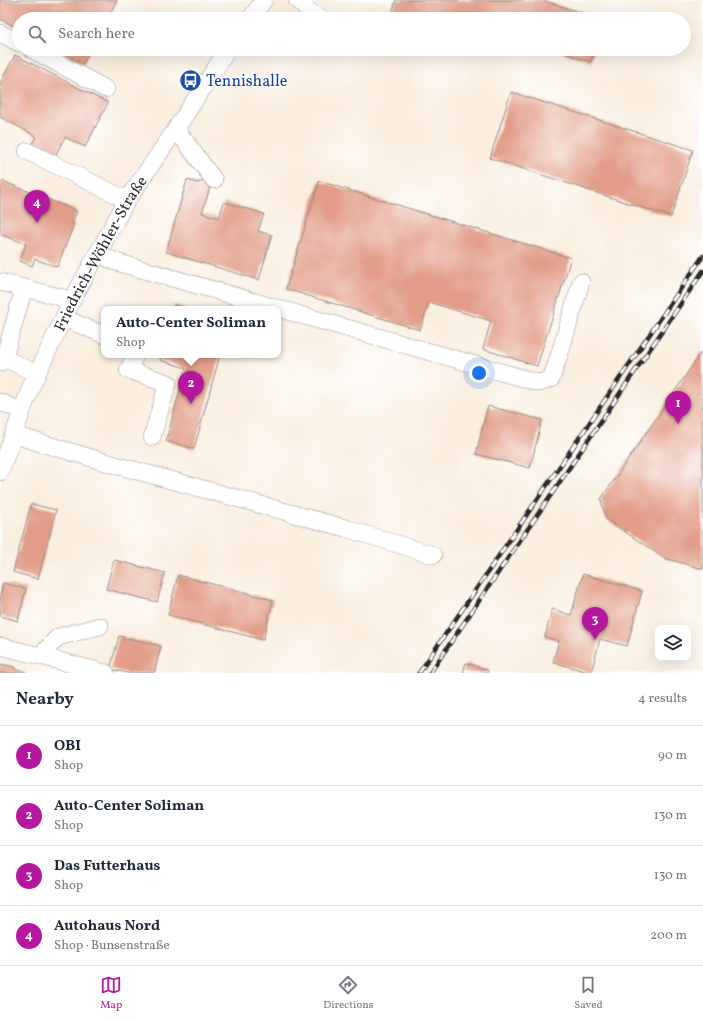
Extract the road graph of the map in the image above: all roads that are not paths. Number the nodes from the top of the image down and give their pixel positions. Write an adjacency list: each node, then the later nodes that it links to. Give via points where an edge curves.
1 (264, 0): 3 (street)
2 (297, 0): 4 (street)
3 (255, 12)
4 (310, 12)
5 (0, 33): 6 (street)
6 (12, 39)
7 (44, 56): 9 (street)
8 (223, 56): 10 (street, Friedrich-Wöhler-Straße)
9 (106, 89)
10 (176, 129): 12 (street); 13 (street, Friedrich-Wöhler-Straße)
11 (27, 151): 13 (street)
12 (214, 180)
13 (126, 200): 14 (street, Friedrich-Wöhler-Straße)
14 (97, 253): 18 (street, Friedrich-Wöhler-Straße); 19 (street, via 116,262)
15 (0, 282): 17 (street)
16 (581, 282): 20 (street, via 551,379 539,383)
17 (24, 288): 18 (street); 24 (street)
18 (72, 300): 21 (street, Friedrich-Wöhler-Straße)
19 (270, 306)
20 (281, 309)
21 (64, 318): 22 (street); 25 (street, Friedrich-Wöhler-Straße)
22 (101, 334)
23 (134, 358): 29 (street, via 128,370 168,383)
24 (2, 360): 25 (street)
25 (37, 374): 27 (street, Friedrich-Wöhler-Straße)
26 (0, 402): 27 (street)
27 (22, 411): 28 (street, Friedrich-Wöhler-Straße)
28 (14, 435): 30 (street, Friedrich-Wöhler-Straße); 31 (street, via 346,528)
29 (152, 438)
30 (0, 472)
31 (433, 555)
32 (100, 626): 34 (street, via 58,637)
33 (0, 646): 34 (street)
34 (40, 656): 35 (street)
35 (106, 673)

